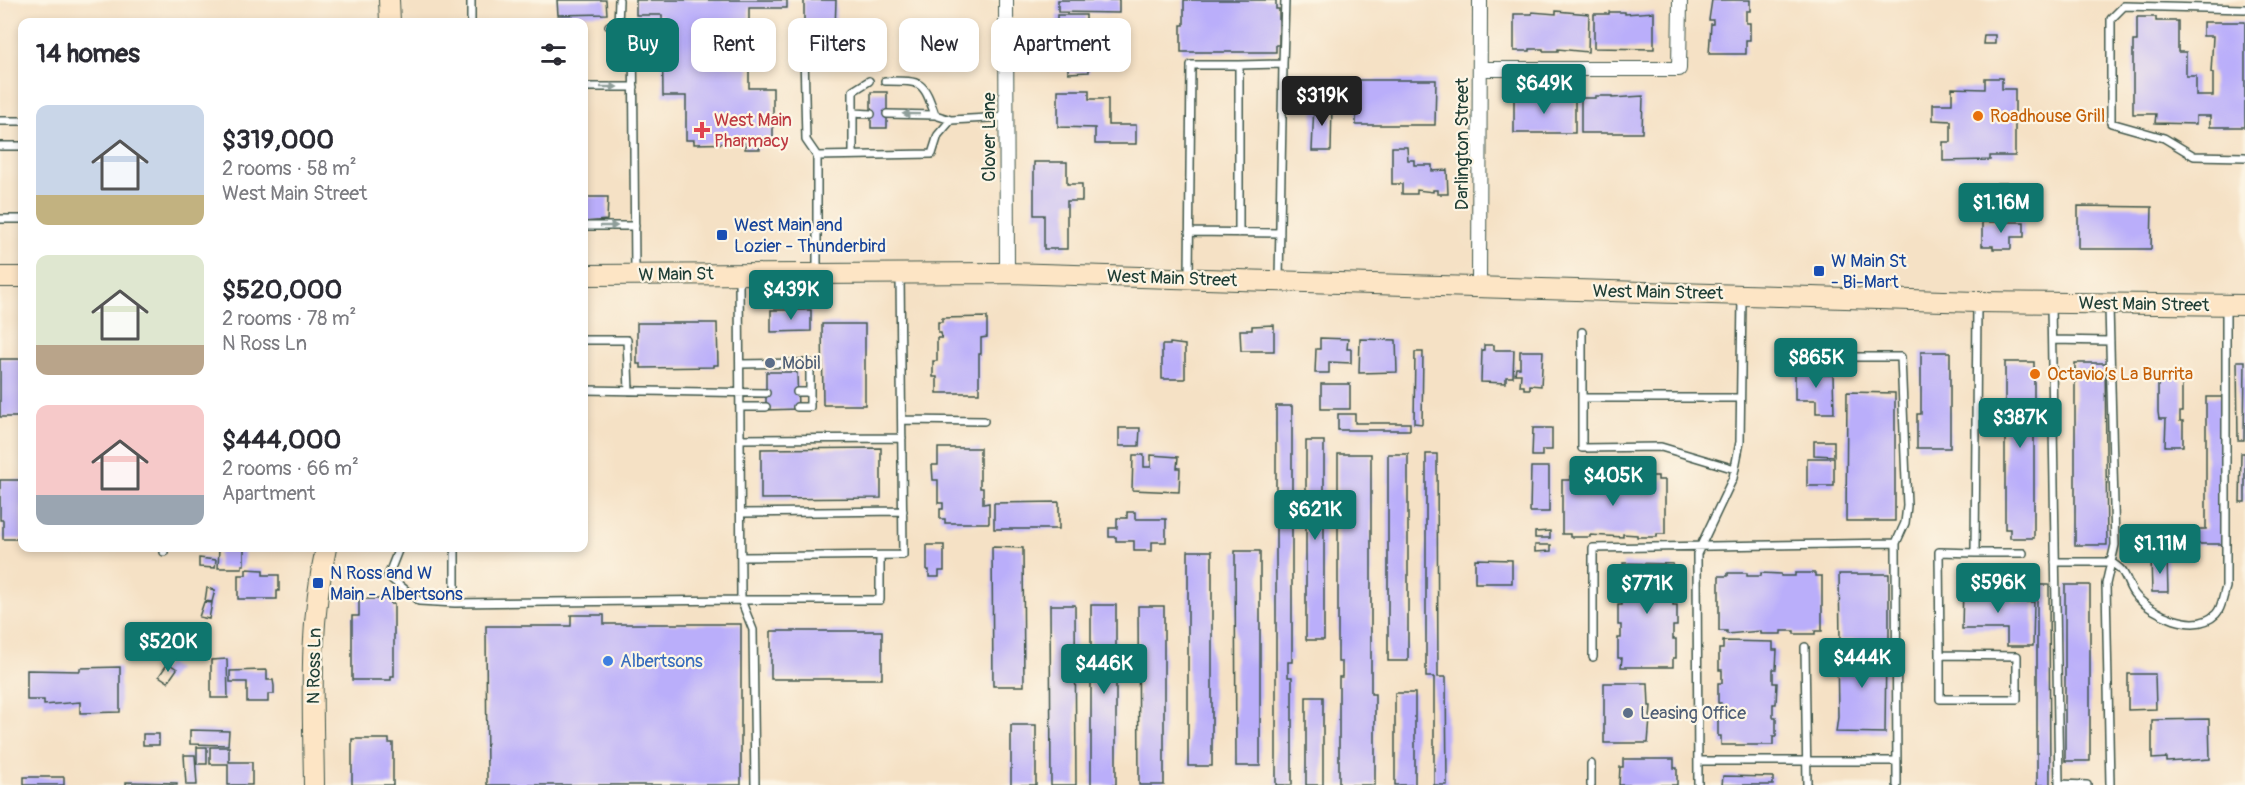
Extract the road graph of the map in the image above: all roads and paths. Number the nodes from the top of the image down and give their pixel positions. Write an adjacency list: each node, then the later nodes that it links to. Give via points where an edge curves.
1 (389, 0): 9 (main road)
2 (471, 0): 10 (lane)
3 (619, 0): 11 (lane)
4 (1006, 0): 25 (street, Clover Lane)
5 (1285, 0): 12 (lane)
6 (1480, 0): 14 (street, Darlington Street)
7 (1680, 0): 14 (street, via 1679,69)
8 (2245, 9): 33 (lane, via 2124,6 2111,19 2111,123 2164,138 2194,156)
9 (390, 18)
10 (471, 18)
11 (618, 18)
12 (1283, 64): 13 (lane); 40 (lane)
13 (1239, 65): 38 (lane, via 1191,65); 39 (lane)
14 (1480, 69): 51 (street, Darlington Street)
15 (634, 72): 20 (lane)
16 (804, 72): 32 (lane, via 806,140)
17 (869, 81): 21 (lane, via 854,91)
18 (885, 81): 24 (lane, via 913,81 926,89)
19 (588, 87): 20 (lane, one-way to 20)
20 (634, 87): 37 (lane)
21 (853, 113): 22 (lane); 31 (lane)
22 (871, 114)
23 (887, 114): 24 (lane, one-way to 23)
24 (935, 115): 26 (lane)
25 (1006, 117): 26 (lane); 44 (street, Clover Lane)
26 (951, 120): 31 (lane, via 938,135 932,154)
27 (0, 121): 28 (lane)
28 (18, 122)
29 (0, 146): 30 (lane)
30 (18, 147)
31 (853, 155): 32 (lane)
32 (817, 156): 42 (lane)
33 (2245, 157)
34 (0, 219): 35 (lane)
35 (18, 219)
36 (588, 226): 37 (lane, one-way to 37)
37 (635, 226): 46 (lane)
38 (1189, 232): 39 (lane); 49 (lane)
39 (1239, 233): 40 (lane)
40 (1280, 233): 50 (lane)
41 (739, 273): 42 (main road, W Main St); 46 (main road, W Main St); 62 (lane)
42 (817, 273): 43 (main road, W Main St)
43 (900, 273): 44 (main road); 74 (lane)
44 (1007, 273): 49 (main road, West Main Street)
45 (588, 274): 46 (main road, W Main St)
46 (635, 274)
47 (0, 277): 48 (main road)
48 (18, 277)
49 (1189, 279): 50 (main road, West Main Street)
50 (1279, 281): 51 (main road, West Main Street)
51 (1479, 288): 52 (main road, West Main Street)
52 (1742, 294): 53 (main road, West Main Street); 70 (lane)
53 (1977, 302): 54 (main road, West Main Street); 86 (lane)
54 (2051, 303): 55 (main road, West Main Street); 59 (lane)
55 (2109, 303): 56 (main road, West Main Street); 60 (lane)
56 (2235, 305): 91 (lane, via 2226,587 2218,611 2209,620 2190,622 2170,619 2148,609 2133,594 2123,572)
57 (1582, 332): 69 (lane)
58 (588, 340): 64 (lane, via 627,340)
59 (2052, 340): 60 (lane); 90 (lane)
60 (2110, 341): 91 (lane, via 2115,545)
61 (1849, 357): 81 (lane, via 1902,357 1907,506)
62 (740, 364): 66 (lane, via 810,363); 67 (lane)
63 (588, 390): 64 (lane)
64 (629, 391): 67 (lane)
65 (797, 392): 66 (lane)
66 (810, 392): 73 (lane, via 810,406)
67 (740, 393): 68 (lane); 71 (lane)
68 (766, 393)
69 (1582, 398): 70 (lane); 78 (lane, via 1582,448 1661,447)
70 (1740, 398): 78 (lane, via 1740,442)
71 (741, 407): 72 (lane); 77 (lane)
72 (766, 407)
73 (797, 407)
74 (902, 420): 75 (lane); 76 (lane)
75 (984, 420)
76 (902, 438): 77 (lane); 79 (lane)
77 (740, 439): 80 (lane)
78 (1735, 468): 82 (lane)
79 (903, 511): 80 (lane); 88 (lane, via 903,555)
80 (741, 513): 89 (lane)
81 (1896, 543): 82 (lane); 97 (lane)
82 (1700, 546): 96 (lane, via 1593,548); 98 (lane)
83 (325, 552): 101 (main road, N Ross Ln, via 313,638)
84 (397, 552): 93 (lane, via 388,576 419,601)
85 (455, 552): 93 (lane)
86 (1975, 553): 87 (lane); 95 (lane, via 1939,552)
87 (2023, 553)
88 (880, 556): 89 (lane); 92 (lane, via 880,600)
89 (741, 557): 92 (lane)
90 (2055, 562): 91 (lane); 107 (lane, via 2059,784)
91 (2111, 562): 108 (lane, via 2106,584)
92 (741, 600): 93 (lane); 102 (lane, via 753,630)
93 (455, 603)
94 (1805, 647): 99 (lane)
95 (1940, 655): 95 (lane, via 2017,656 2017,699 1940,699)
96 (1593, 657)
97 (1897, 760): 99 (lane); 106 (lane)
98 (1698, 761): 99 (lane); 104 (lane)
99 (1806, 761): 105 (lane)
100 (1591, 764): 103 (lane)
101 (314, 785)
102 (754, 785)
103 (1591, 785)
104 (1698, 785)
105 (1807, 785)
106 (1897, 785)
107 (2087, 785)
108 (2110, 785)

